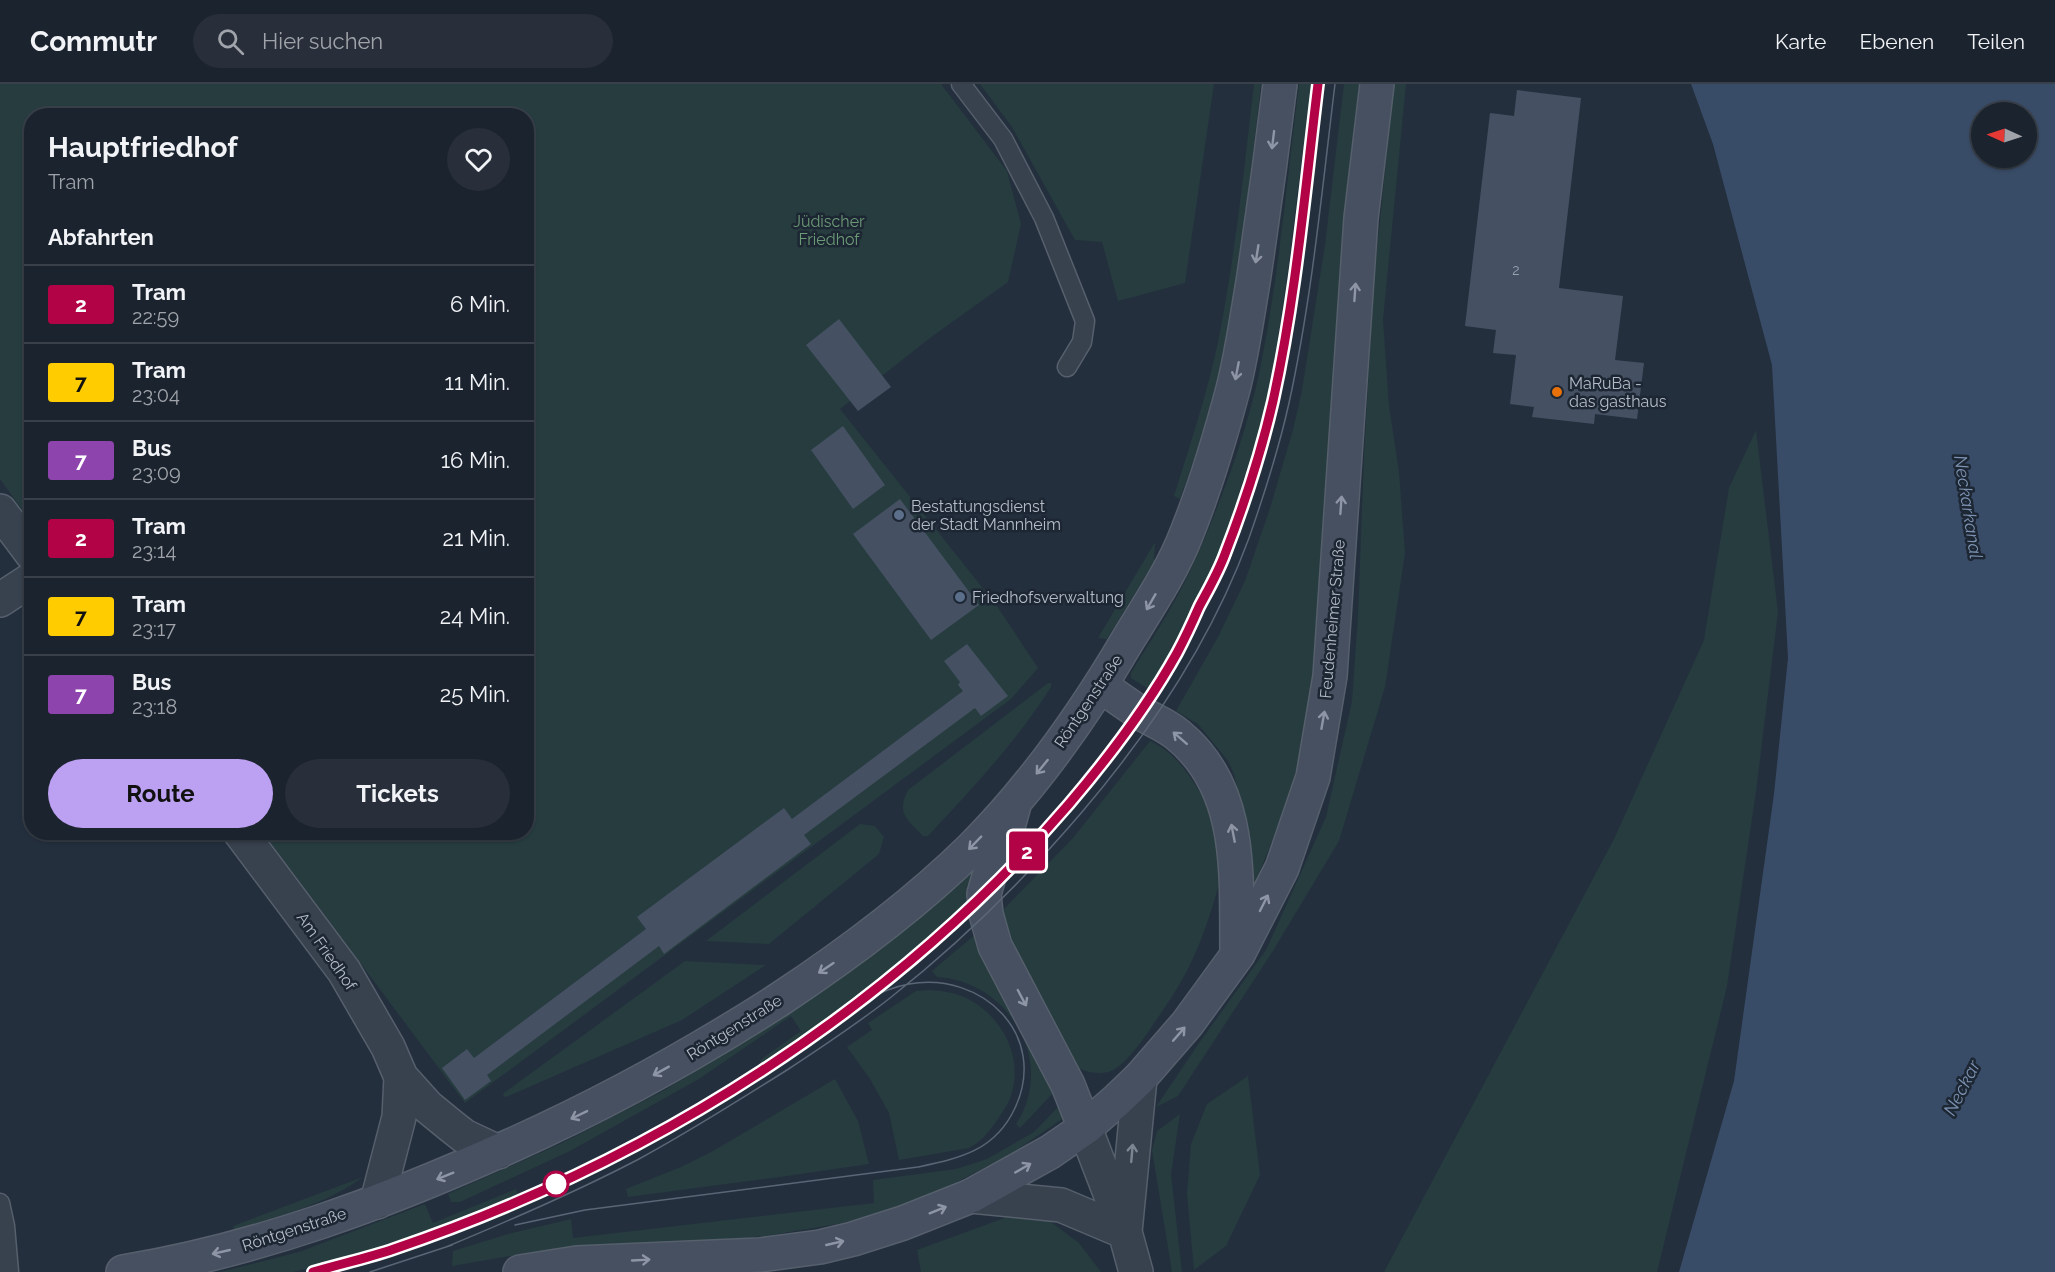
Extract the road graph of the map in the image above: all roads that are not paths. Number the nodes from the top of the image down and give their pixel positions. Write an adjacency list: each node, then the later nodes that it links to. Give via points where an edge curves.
1 (961, 84): 4 (lane, via 1003,139 1044,218 1085,321 1082,342)
2 (1280, 84): 9 (main road, Röntgenstraße, one-way to 9, via 1266,196 1234,385 1213,460 1179,551)
3 (1377, 84): 12 (main road, Feudenheimer Straße, one-way to 3, via 1282,868 1313,777 1330,676 1360,229)
4 (1067, 367)
5 (0, 512): 6 (street)
6 (24, 544)
7 (24, 584): 8 (street)
8 (0, 600)
9 (1101, 686): 10 (main road, Röntgenstraße, one-way to 10); 12 (main road, one-way to 9, via 1235,846 1229,813 1217,783 1199,755 1179,735)
10 (1015, 800): 15 (main road, one-way to 15, via 1000,856 984,894 986,914 995,946 1068,1086); 16 (main road, Röntgenstraße, one-way to 16, via 924,891 828,967 697,1051 581,1114)
11 (246, 840): 13 (street, Am Friedhof, via 344,971)
12 (1238, 954): 14 (main road, Feudenheimer Straße, one-way to 12, via 1187,1024)
13 (401, 1077): 16 (street, Am Friedhof, via 428,1107 464,1136); 18 (street, Am Friedhof, via 399,1117)
14 (1140, 1078): 15 (main road, Feudenheimer Straße); 20 (street, one-way to 14)
15 (1085, 1128): 17 (main road, Feudenheimer Straße, one-way to 15); 20 (street)
16 (498, 1152): 18 (main road, Röntgenstraße, one-way to 18)
17 (971, 1196): 20 (street, via 1061,1205); 23 (main road, one-way to 17, via 577,1263 760,1255 820,1247 903,1223)
18 (377, 1202): 22 (main road, Röntgenstraße, one-way to 22, via 238,1248)
19 (0, 1203): 21 (lane)
20 (1125, 1233): 24 (street)
21 (9, 1272)
22 (123, 1272)
23 (520, 1272)
24 (1136, 1272)

